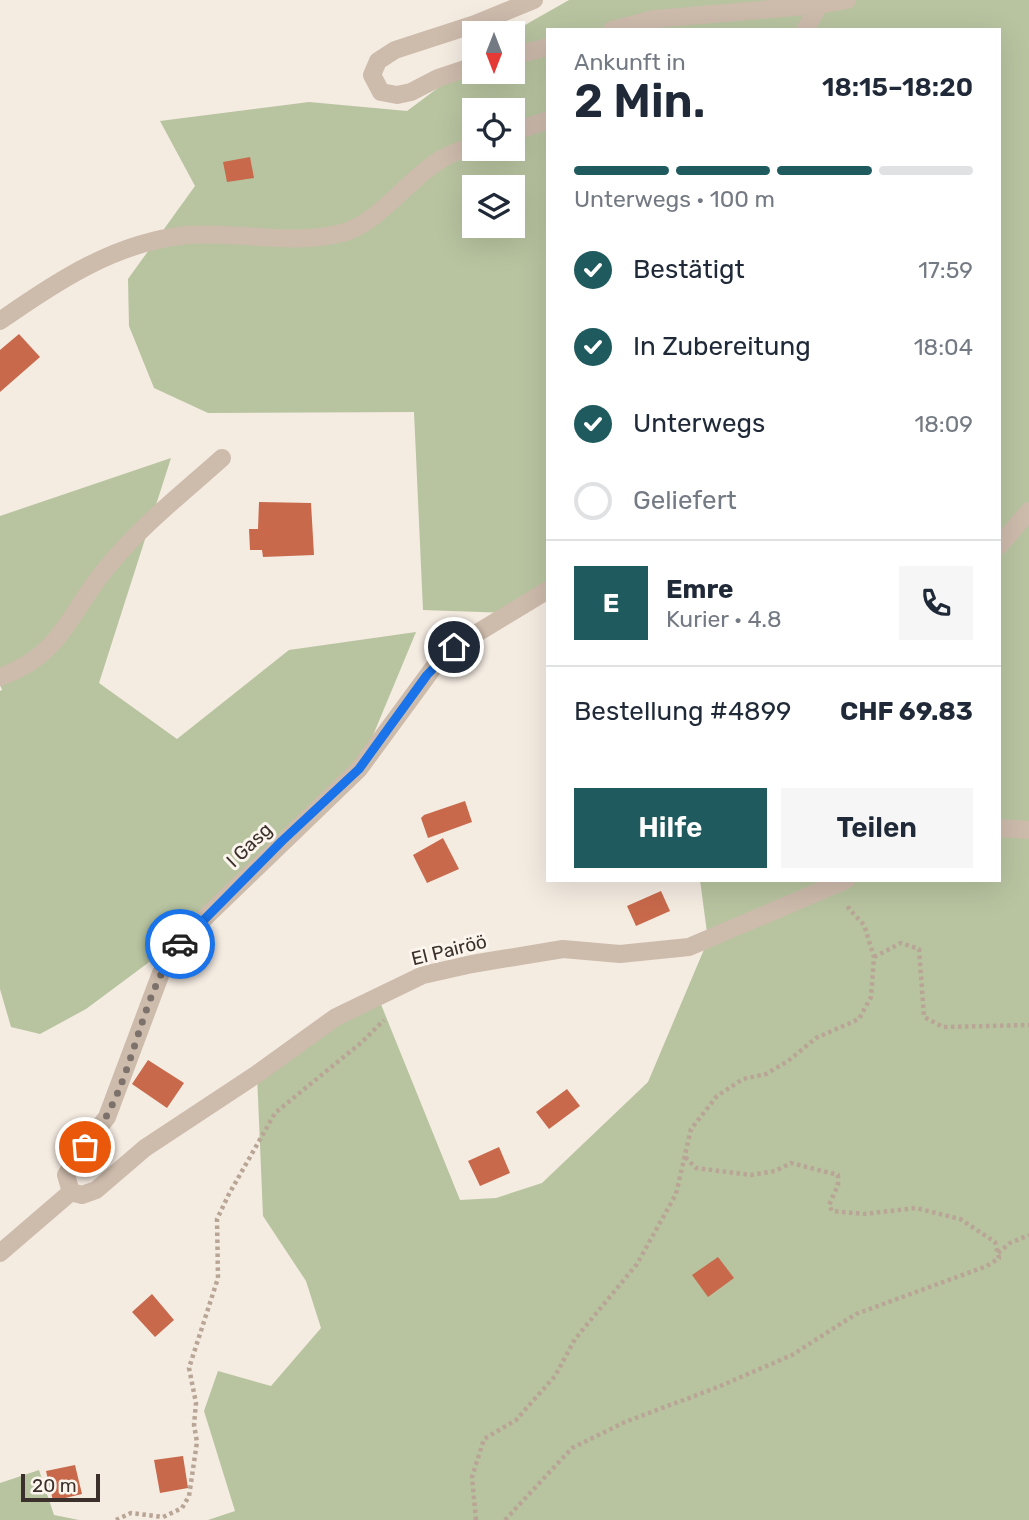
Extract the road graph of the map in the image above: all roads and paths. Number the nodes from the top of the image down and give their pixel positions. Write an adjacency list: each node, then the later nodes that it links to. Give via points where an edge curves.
1 (534, 0): 4 (street)
2 (847, 0): 3 (street)
3 (818, 5): 6 (street, via 654,19); 7 (street)
4 (482, 21)
5 (462, 28): 10 (street, via 395,50 378,61 372,75 382,92 397,95)
6 (620, 28)
7 (806, 28)
8 (546, 48): 9 (street)
9 (525, 53)
10 (462, 71)
11 (546, 121): 12 (street)
12 (525, 128)
13 (462, 150): 14 (street, via 445,157 345,232 320,237 187,235 154,242 79,269)
14 (0, 321)
15 (222, 458): 19 (street, via 110,564 43,655)
16 (1029, 511): 17 (street)
17 (1001, 544)
18 (546, 591): 28 (street, I Gasg, via 439,660 359,769 173,953 161,973 107,1117 70,1166 66,1180)
19 (0, 677)
20 (1001, 828): 21 (street)
21 (1029, 830)
22 (842, 882): 25 (street, El Pairöö, via 689,947 620,954 563,949 445,969)
23 (844, 882): 24 (path, via 849,909 863,925)
24 (874, 957): 26 (path, via 901,943 919,949 924,1017 943,1027); 27 (path, via 871,997 859,1020 816,1038 766,1074 743,1079 717,1096 691,1129)
25 (400, 986): 28 (street, El Pairöö, via 335,1017 145,1148 96,1190 82,1195); 32 (path, via 396,1007 362,1042 275,1113 217,1219 218,1278 190,1368 197,1442 183,1508 163,1517 131,1513)
26 (1029, 1025)
27 (684, 1156): 31 (path, via 696,1168 722,1172 751,1175 791,1163 838,1175 829,1205 832,1211 864,1214 916,1208 949,1216 995,1242); 33 (path, via 677,1194 637,1264 575,1339 555,1376 516,1420 484,1439 472,1478)
28 (71, 1192): 30 (street)
29 (1029, 1235): 31 (path)
30 (0, 1253)
31 (998, 1253): 34 (path, via 999,1258 987,1266 856,1314 792,1355 572,1448)
32 (116, 1520)
33 (476, 1520)
34 (505, 1520)

